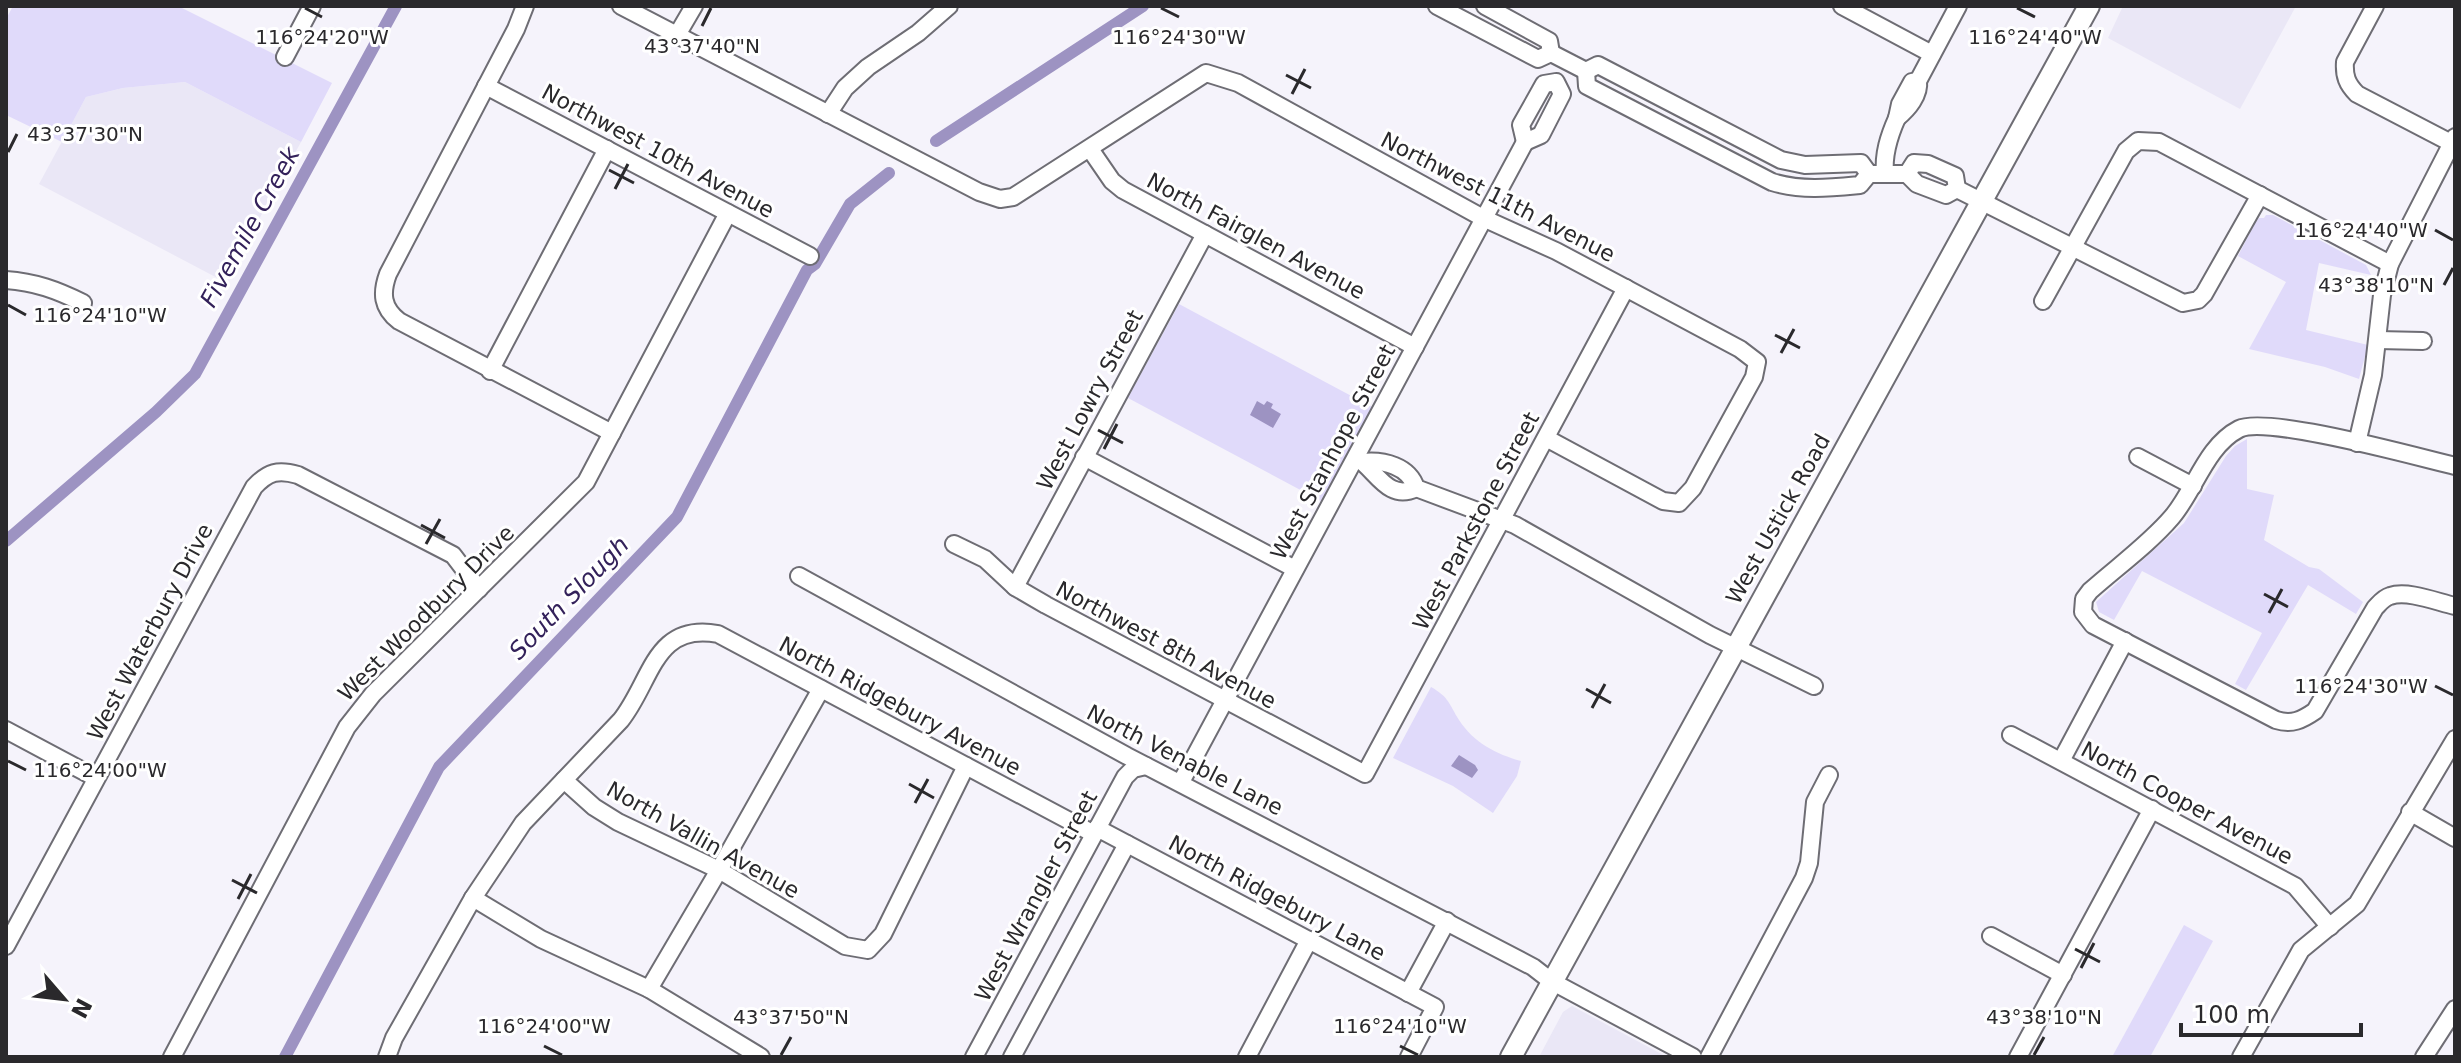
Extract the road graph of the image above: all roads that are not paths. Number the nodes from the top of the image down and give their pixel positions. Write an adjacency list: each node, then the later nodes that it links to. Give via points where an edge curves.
1 (312, 6): 14 (street)
2 (525, 6): 17 (street)
3 (621, 6): 12 (street)
4 (694, 6): 12 (street)
5 (949, 6): 18 (street, via 868,67)
6 (1437, 6): 15 (street, via 1538,59)
7 (1485, 6): 15 (street, via 1549,41)
8 (1842, 6): 13 (street)
9 (1958, 6): 13 (street)
10 (2089, 6): 24 (main road, West Ustick Road)
11 (2375, 6): 19 (street, via 2345,62 2347,83 2357,94)
12 (677, 35): 18 (street)
13 (1932, 54): 22 (street, via 1900,104)
14 (285, 57)
15 (1559, 57): 16 (street); 26 (street, West Stanhope Street, via 1556,82 1544,84 1521,125 1525,142)
16 (1586, 71): 22 (street, via 1598,65 1781,160 1805,165 1861,163); 22 (street, via 1587,86 1772,182 1824,189 1860,185)
17 (486, 86): 20 (street, Northwest 10th Avenue); 38 (street, via 384,287 387,308 399,321)
18 (828, 114): 21 (street, via 1000,199 1013,197)
19 (2454, 142): 30 (street)
20 (607, 149): 25 (street, Northwest 10th Avenue); 38 (street)
21 (1090, 149): 26 (street, Northwest 11th Avenue, via 1206,73 1218,75); 27 (street, North Fairglen Avenue, via 1123,190)
22 (1877, 174): 24 (street, via 1907,174 1914,163 1928,164 1955,176 1957,189)
23 (2260, 195): 28 (street, via 2204,294 2190,303 2176,301); 28 (street, via 2159,142 2138,141 2126,151); 30 (street)
24 (1980, 201): 28 (street); 55 (main road, West Ustick Road)
25 (728, 213): 29 (street, Northwest 10th Avenue); 39 (street, West Woodbury Drive)
26 (1483, 218): 32 (street, Northwest 11th Avenue); 37 (street, West Stanhope Street)
27 (1205, 234): 37 (street, North Fairglen Avenue); 42 (street, West Lowry Street)
28 (2073, 248): 33 (street)
29 (810, 256)
30 (2390, 264): 35 (street)
31 (6, 280): 34 (street, via 43,285)
32 (1626, 288): 40 (street, West Parkstone Street); 40 (street, Northwest 11th Avenue, via 1740,349 1757,362 1754,377 1693,488 1679,503 1663,501)
33 (2043, 301)
34 (83, 303)
35 (2378, 340): 36 (street); 41 (street)
36 (2423, 341)
37 (1415, 347): 44 (street, West Stanhope Street)
38 (490, 371): 39 (street)
39 (612, 433): 52 (street, West Woodbury Drive, via 586,482)
40 (1546, 438): 47 (street, West Parkstone Street)
41 (2357, 443): 45 (street); 46 (street, via 2273,425 2241,428 2216,449)
42 (1084, 457): 49 (street); 51 (street, West Lowry Street)
43 (2138, 457): 46 (street)
44 (1359, 460): 47 (street, via 1388,488 1407,493 1416,488); 49 (street, West Stanhope Street)
45 (2455, 466)
46 (2193, 486): 54 (street, via 2169,520 2084,599 2083,612 2093,625)
47 (1502, 519): 55 (street); 65 (street, West Parkstone Street)
48 (954, 544): 51 (street, Northwest 8th Avenue, via 985,559)
49 (1295, 569): 58 (street, West Stanhope Street)
50 (799, 576): 64 (street, North Venable Lane)
51 (1015, 587): 58 (street, Northwest 8th Avenue)
52 (479, 589): 67 (street, West Waterbury Drive, via 453,555 298,475 273,472 254,487); 88 (street, West Woodbury Drive, via 373,694 347,727)
53 (2455, 606): 54 (street, via 2404,595 2383,599 2315,711 2293,723 2276,720)
54 (2125, 641): 62 (street)
55 (1736, 646): 56 (street); 83 (main road, West Ustick Road)
56 (1814, 686)
57 (821, 689): 63 (street, North Ridgebury Avenue); 68 (street, North Ridgebury Avenue, via 718,634 682,635 660,653 630,709); 75 (street)
58 (1225, 700): 65 (street, Northwest 8th Avenue); 69 (street, West Stanhope Street)
59 (6, 730): 67 (street)
60 (2011, 735): 62 (street, North Cooper Avenue)
61 (2455, 739): 71 (street)
62 (2061, 761): 70 (street, North Cooper Avenue)
63 (966, 766): 72 (street, North Ridgebury Avenue); 75 (street, North Vallin Avenue, via 883,934 868,950 845,946)
64 (1146, 766): 69 (street, North Venable Lane); 72 (street, West Wrangler Street, via 1125,777)
65 (1365, 774)
66 (1829, 775): 97 (street, via 1815,802 1804,878)
67 (96, 778): 81 (street, West Waterbury Drive)
68 (564, 780): 75 (street, North Vallin Avenue, via 618,822); 76 (street, via 523,823)
69 (1181, 782): 77 (street, North Venable Lane)
70 (2152, 809): 78 (street, North Cooper Avenue, via 2295,886); 82 (street)
71 (2410, 812): 73 (street); 78 (street, via 2357,904)
72 (1096, 831): 74 (street, North Ridgebury Lane); 91 (street, West Wrangler Street)
73 (2455, 838)
74 (1127, 844): 80 (street, North Ridgebury Lane); 92 (street)
75 (719, 870): 84 (street)
76 (473, 898): 84 (street, via 541,939); 89 (street)
77 (1447, 921): 83 (street, North Venable Lane); 85 (street)
78 (2330, 927): 99 (street, via 2301,950)
79 (1991, 936): 82 (street)
80 (1309, 940): 85 (street, North Ridgebury Lane); 93 (street)
81 (6, 946)
82 (2063, 975): 98 (street)
83 (1551, 981): 95 (main road, West Ustick Road); 96 (street, North Venable Lane)
84 (649, 989): 90 (street)
85 (1408, 993): 94 (street, North Ridgebury Lane, via 1435,1007)
86 (2455, 1009): 87 (street)
87 (2450, 1026): 100 (street)
88 (172, 1057)
89 (387, 1057)
90 (761, 1057)
91 (975, 1057)
92 (1012, 1057)
93 (1247, 1057)
94 (1409, 1057)
95 (1511, 1057)
96 (1693, 1057)
97 (1709, 1057)
98 (2018, 1057)
99 (2241, 1057)
100 (2424, 1057)

